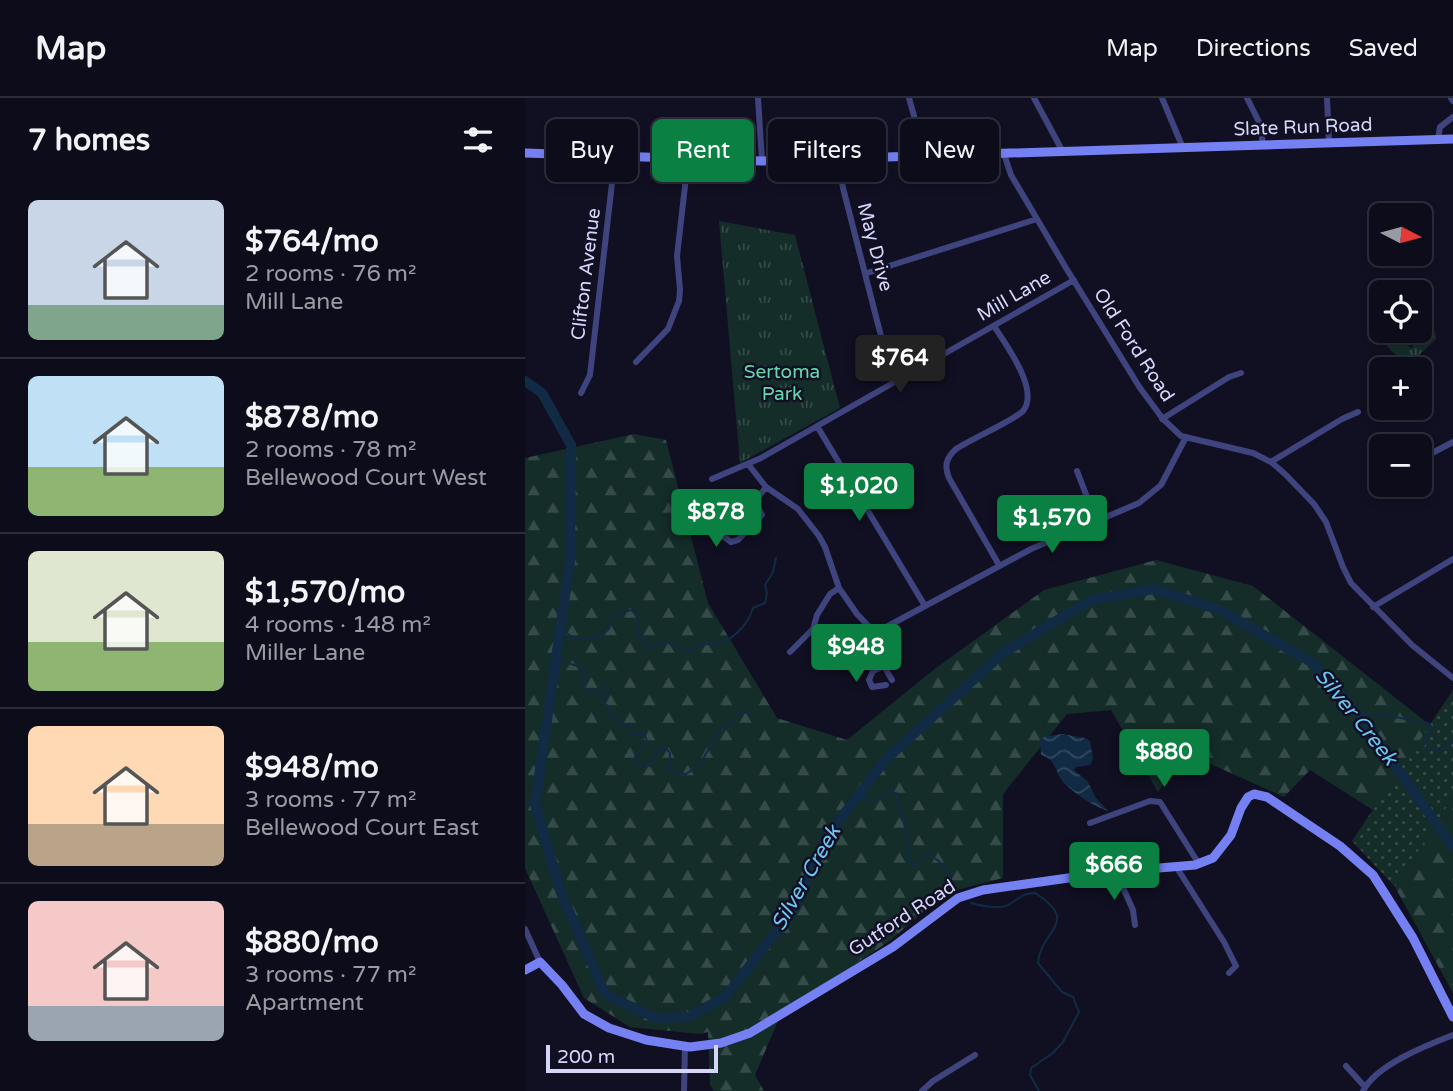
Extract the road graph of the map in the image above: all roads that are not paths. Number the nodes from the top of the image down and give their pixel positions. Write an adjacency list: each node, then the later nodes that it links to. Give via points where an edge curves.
1 (758, 98): 20 (street)
2 (909, 98): 8 (street)
3 (1034, 98): 14 (street)
4 (1162, 98): 13 (street)
5 (1247, 98): 12 (street, via 1260,124)
6 (1327, 98): 11 (street)
7 (1453, 117): 9 (street, via 1440,127)
8 (915, 119)
9 (1438, 139): 10 (street, Slate Run Road); 11 (street, Slate Run Road)
10 (1453, 139)
11 (1329, 143): 12 (street, Slate Run Road)
12 (1263, 145): 13 (street, Slate Run Road)
13 (1183, 148): 14 (street, Slate Run Road)
14 (1063, 152): 17 (street, Slate Run Road)
15 (525, 153): 18 (street, Slate Run Road)
16 (999, 153): 17 (street, Slate Run Road)
17 (1004, 153): 25 (street, Old Ford Road, via 1011,175)
18 (546, 154)
19 (754, 161): 20 (street, Slate Run Road)
20 (762, 161): 21 (street, Slate Run Road)
21 (768, 161)
22 (612, 182): 32 (street, Clifton Avenue, via 590,375)
23 (685, 182): 29 (street, via 677,256 679,301 668,329)
24 (842, 182): 26 (street, May Drive)
25 (1037, 219): 26 (street); 27 (street, Old Ford Road)
26 (867, 273): 31 (street, May Drive)
27 (1074, 281): 28 (street, Mill Lane); 34 (street, Old Ford Road)
28 (994, 326): 31 (street, Mill Lane); 47 (street, via 1026,383 1027,404 1019,414 956,449 946,466)
29 (636, 362)
30 (1241, 373): 34 (street)
31 (896, 382): 35 (street, Mill Lane)
32 (581, 393)
33 (1358, 412): 39 (street)
34 (1162, 419): 36 (street, Old Ford Road)
35 (817, 426): 40 (street, Mill Lane); 49 (street)
36 (1186, 437): 39 (street, Old Ford Road, via 1244,450); 45 (street, via 1157,489)
37 (1453, 442): 38 (street)
38 (1432, 453)
39 (1271, 462): 50 (street, Old Ford Road, via 1314,505 1331,531 1346,576)
40 (748, 464): 42 (street, Mill Lane); 43 (street)
41 (1077, 471): 45 (street)
42 (712, 479)
43 (767, 488): 44 (street); 48 (street, via 809,521 825,547)
44 (755, 501): 44 (street, via 732,515 724,528 727,540 738,540 762,515)
45 (1097, 523): 47 (street)
46 (1453, 559): 50 (street)
47 (999, 565): 49 (street)
48 (839, 588): 51 (street); 52 (street, via 830,594 813,628)
49 (925, 606): 51 (street)
50 (1373, 607): 54 (street, Old Ford Road)
51 (875, 633): 53 (street)
52 (790, 652)
53 (884, 666): 55 (street); 56 (street, via 873,671 869,680 872,687)
54 (1453, 678)
55 (892, 680)
56 (886, 685)
57 (1090, 823): 58 (street, via 1150,801 1160,802)
58 (1199, 864): 59 (street, Gutford Road); 66 (street, Gutford Road, via 1221,849 1248,797 1267,797 1340,846 1373,875 1413,938)
59 (1177, 868): 60 (street, Gutford Road); 65 (street, via 1236,966)
60 (1116, 872): 61 (street); 68 (street, Gutford Road, via 983,890 958,898 894,947 750,1033 721,1043)
61 (1135, 925)
62 (525, 929): 63 (street)
63 (540, 962): 64 (street); 68 (street, Gutford Road, via 585,1014 609,1028)
64 (525, 970)
65 (1229, 973)
66 (1453, 1017)
67 (1453, 1035): 71 (street, via 1416,1049)
68 (685, 1046): 72 (street)
69 (975, 1055): 73 (street)
70 (1346, 1066): 71 (street)
71 (1364, 1089)
72 (684, 1091)
73 (922, 1091)

